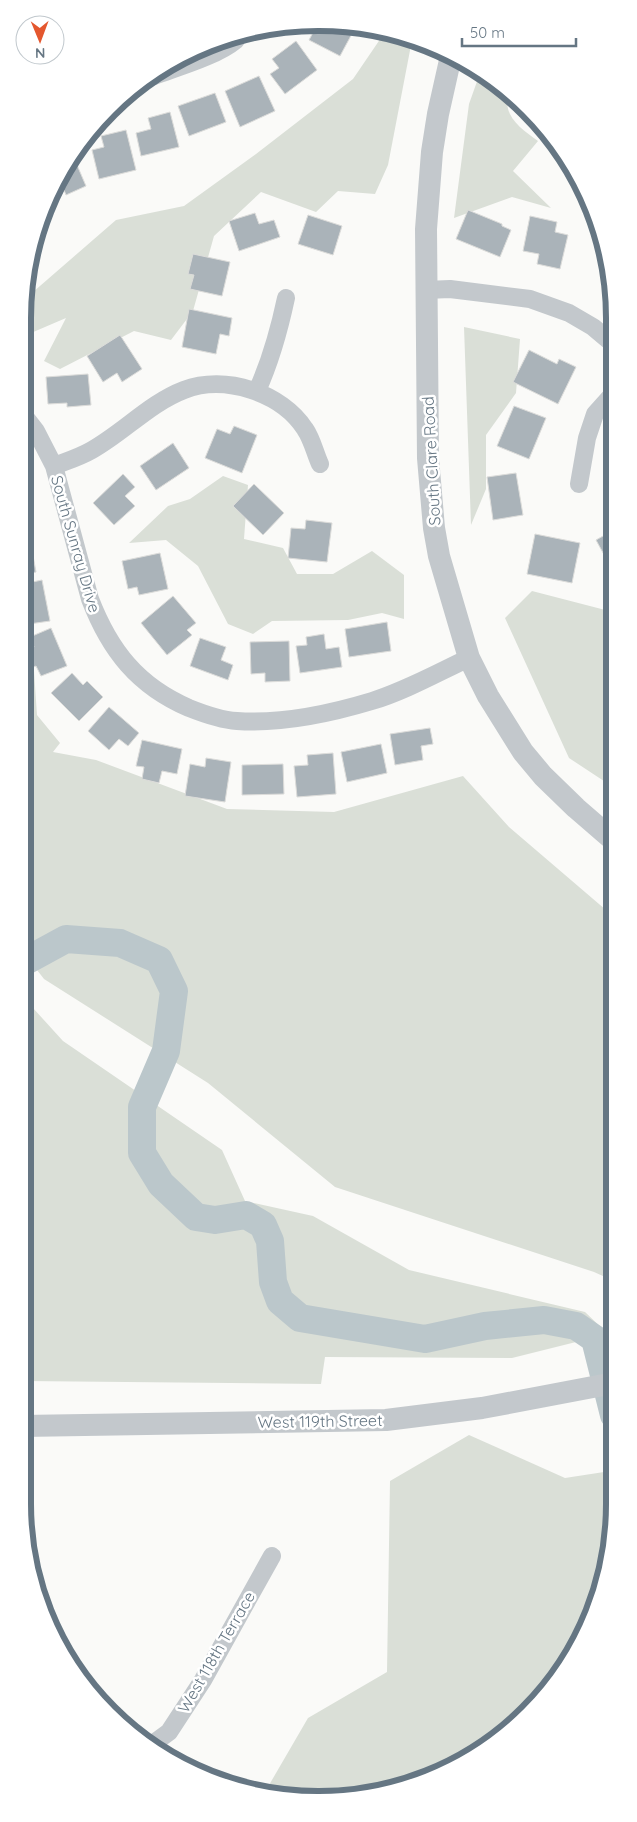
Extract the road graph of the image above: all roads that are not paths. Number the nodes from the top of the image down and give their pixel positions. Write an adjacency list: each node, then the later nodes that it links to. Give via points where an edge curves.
1 (228, 45): 3 (street)
2 (449, 63): 4 (street, South Clare Road, via 432,152 426,229)
3 (185, 64)
4 (426, 290): 6 (street, via 450,289 530,299 569,313); 13 (street, South Clare Road, via 428,458 434,528 444,578)
5 (286, 298): 7 (street, via 269,364)
6 (606, 338)
7 (256, 391): 10 (street, via 278,402 292,414 306,430); 11 (street, via 234,385 185,389 161,401 93,449)
8 (606, 402): 12 (street, via 595,414 587,438)
9 (31, 425): 11 (street, South Sunray Drive)
10 (320, 464)
11 (54, 466): 13 (street, South Sunray Drive, via 98,620 130,668 176,702 205,715 235,721 294,718 373,701)
12 (579, 484)
13 (469, 658): 14 (street, South Clare Road, via 523,752 543,776)
14 (606, 834)
15 (606, 1384): 16 (street, West 119th Street, via 482,1408 386,1420)
16 (31, 1426)
17 (272, 1556): 18 (street, West 118th Terrace, via 203,1680 168,1732)
18 (157, 1741)

